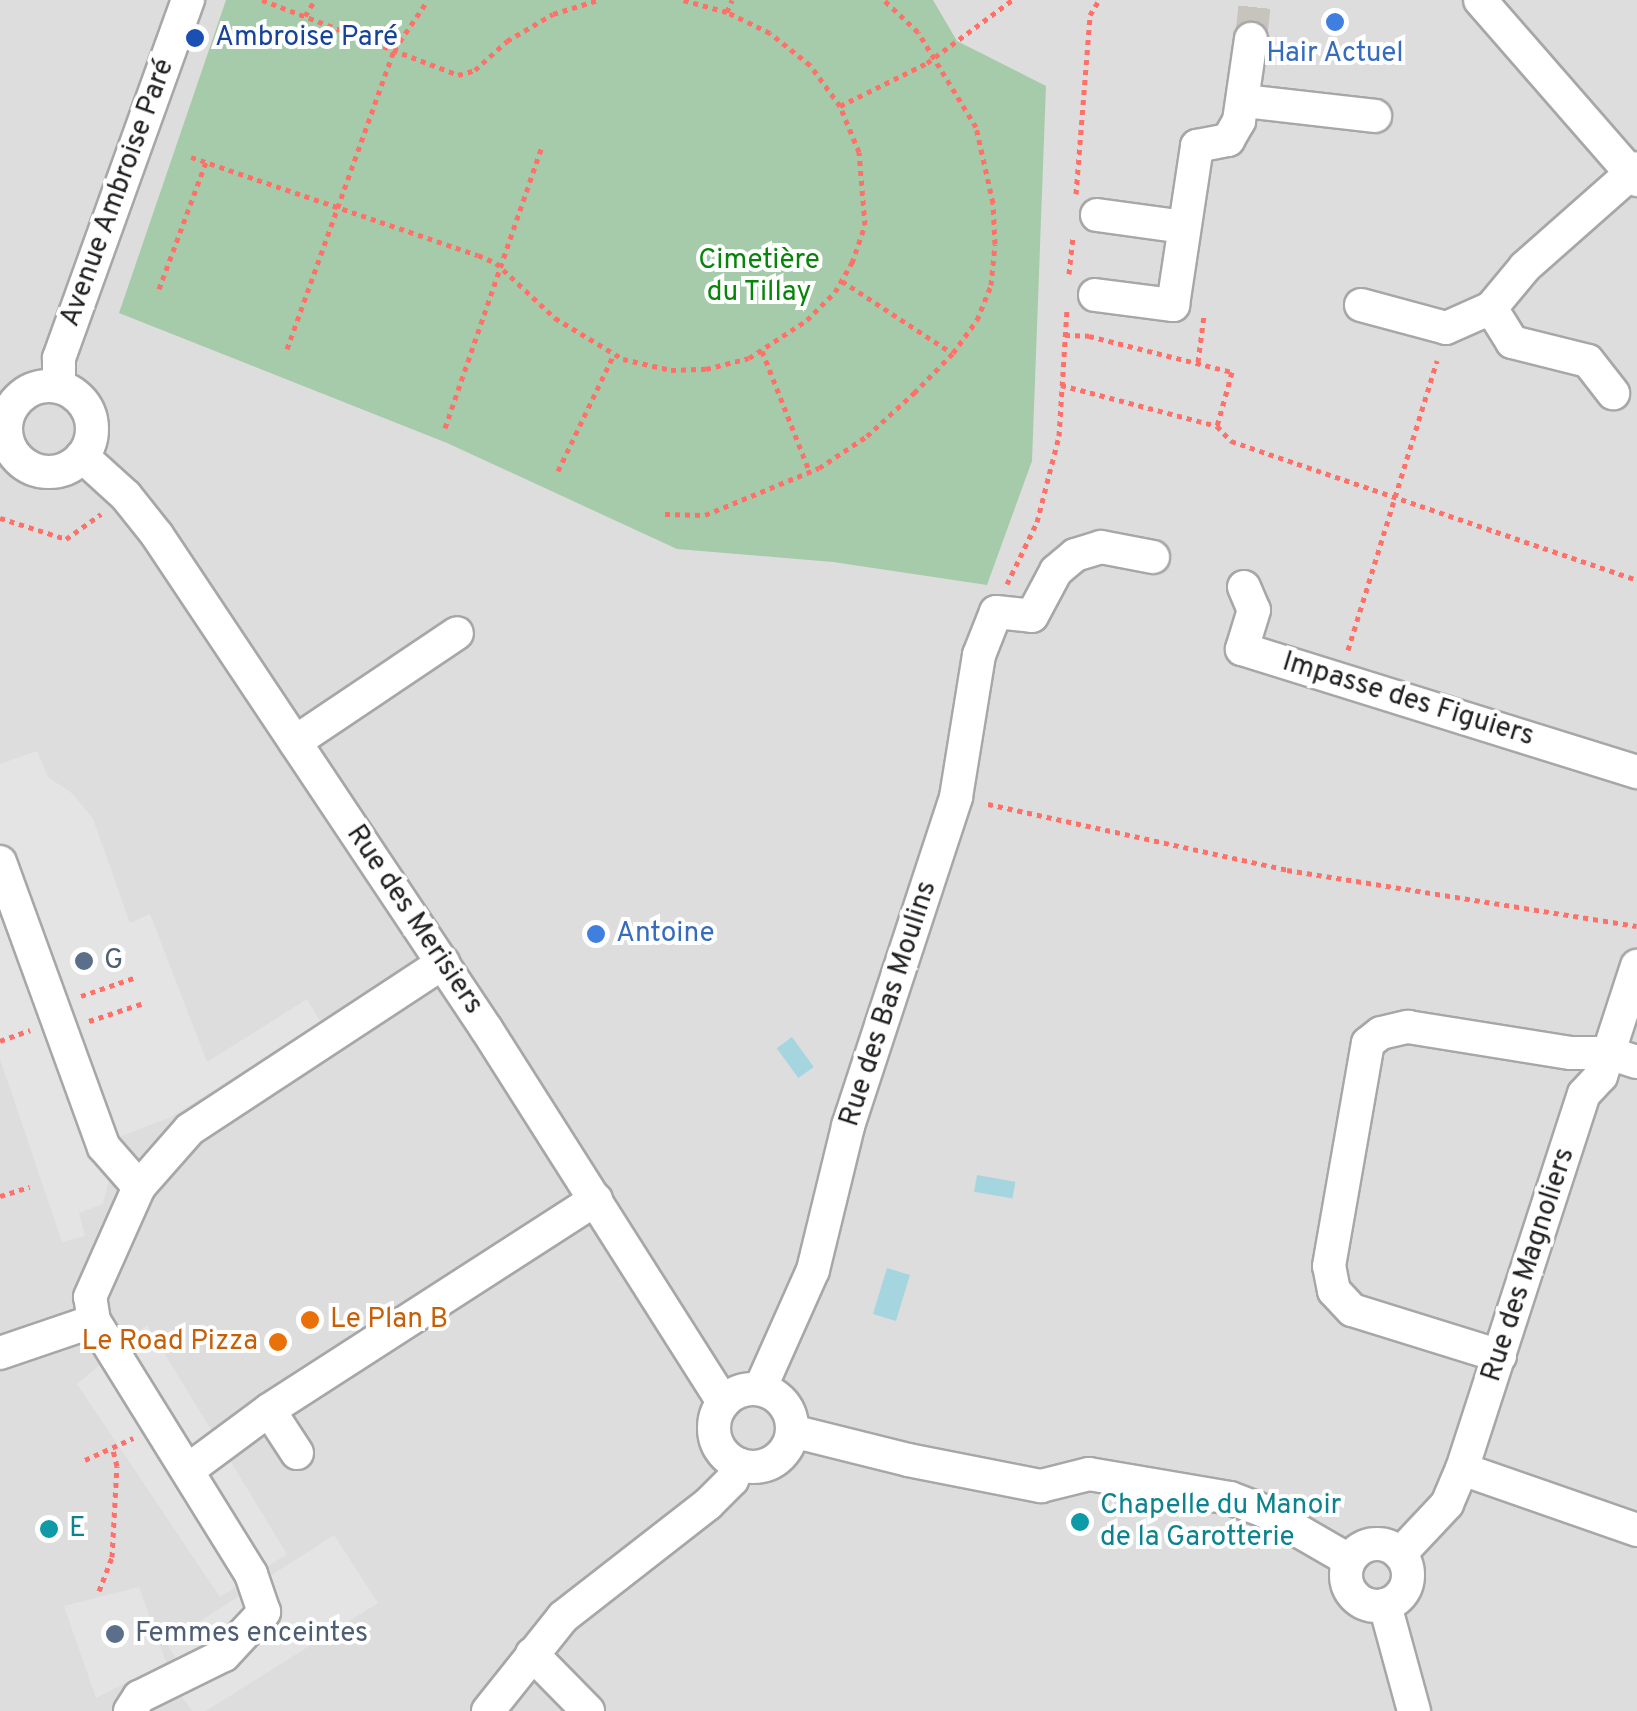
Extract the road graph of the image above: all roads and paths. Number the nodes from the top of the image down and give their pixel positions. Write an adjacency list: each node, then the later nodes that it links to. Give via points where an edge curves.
1 (188, 0): 40 (street, Avenue Ambroise Paré, via 59,358)
2 (262, 0): 13 (path)
3 (316, 0): 13 (path)
4 (428, 0): 15 (path)
5 (598, 0): 15 (path, via 553,14 506,41 474,70 458,74)
6 (682, 0): 12 (path)
7 (732, 0): 12 (path)
8 (884, 0): 16 (path)
9 (1012, 0): 16 (path)
10 (1099, 0): 25 (path, via 1090,15)
11 (1480, 0): 23 (street)
12 (727, 12): 18 (path, via 770,33 810,65)
13 (305, 16): 15 (path)
14 (1251, 39): 17 (street)
15 (394, 50): 24 (path)
16 (936, 56): 18 (path); 37 (path, via 976,127 993,203 991,286)
17 (1244, 101): 19 (street); 26 (street, via 1228,140 1198,146)
18 (840, 106): 28 (path, via 859,152 865,225)
19 (1375, 116)
20 (542, 147): 27 (path)
21 (191, 157): 22 (path)
22 (206, 162): 24 (path); 29 (path)
23 (1635, 173): 32 (street, via 1524,267)
24 (338, 207): 27 (path); 35 (path)
25 (1082, 212): 26 (street); 30 (path)
26 (1184, 227): 30 (street, via 1172,305)
27 (501, 268): 38 (path, via 555,318); 43 (path)
28 (842, 281): 36 (path, via 807,320); 37 (path)
29 (159, 289)
30 (1077, 290): 34 (path)
31 (1361, 305): 33 (street)
32 (1490, 308): 33 (street); 41 (street, via 1512,342 1588,361)
33 (1446, 328): 49 (path)
34 (1065, 335): 39 (path); 42 (path, via 1232,372)
35 (287, 349)
36 (762, 351): 38 (path, via 706,369 671,370); 47 (path)
37 (953, 353): 47 (path, via 867,436)
38 (614, 354): 46 (path)
39 (1062, 386): 42 (path); 55 (path, via 1059,436 1037,522)
40 (59, 387): 44 (street, via 32,389 17,399 6,424); 45 (street, via 83,402 91,420)
41 (1613, 393)
42 (1217, 426): 49 (path, via 1231,441)
43 (446, 428)
44 (6, 451): 45 (street, via 46,472)
45 (82, 456): 48 (street, Rue des Merisiers)
46 (558, 471)
47 (810, 473): 50 (path, via 705,515)
48 (126, 496): 51 (path, via 66,540); 58 (street, Rue des Merisiers)
49 (1396, 500): 53 (path); 57 (path)
50 (665, 514)
51 (0, 518)
52 (1153, 557): 55 (street, via 1101,547 1075,555 1056,571 1032,616)
53 (1637, 580)
54 (1244, 587): 57 (street, Impasse des Figuiers, via 1254,610 1242,649)
55 (996, 612): 60 (street, Rue des Bas Moulins, via 978,656)
56 (456, 632): 58 (street)
57 (1339, 678): 59 (street, Impasse des Figuiers)
58 (295, 742): 63 (street, Rue des Merisiers)
59 (1637, 772)
60 (956, 797): 62 (path, via 1286,870); 76 (street, Rue des Bas Moulins, via 848,1126 813,1270)
61 (0, 862): 67 (street)
62 (1637, 926)
63 (443, 963): 70 (street, via 190,1130); 72 (street, Rue des Merisiers)
64 (1637, 966): 68 (street, Rue des Magnoliers)
65 (134, 978): 67 (path)
66 (144, 1002): 67 (path)
67 (58, 1017): 70 (street, via 104,1148)
68 (1623, 1057): 75 (street, Rue des Magnoliers, via 1584,1094); 75 (street, via 1408,1027 1368,1043 1329,1266 1334,1291 1352,1310)
69 (30, 1186): 71 (path)
70 (139, 1187): 73 (street, via 90,1297)
71 (0, 1196)
72 (596, 1198): 77 (street, Rue des Merisiers); 78 (street)
73 (94, 1321): 74 (street); 79 (street)
74 (0, 1354)
75 (1500, 1356): 85 (street, Rue des Magnoliers)
76 (760, 1389): 77 (street); 80 (street, via 780,1400)
77 (723, 1402): 84 (street, via 714,1437)
78 (270, 1410): 82 (street); 86 (street)
79 (157, 1424): 81 (path); 86 (street)
80 (792, 1431): 84 (street, via 773,1461); 89 (street, via 1041,1486 1089,1474 1230,1498 1264,1510)
81 (113, 1450): 83 (path); 90 (path, via 112,1557)
82 (297, 1453)
83 (85, 1460)
84 (738, 1464): 92 (street, via 708,1504 563,1617)
85 (1462, 1469): 87 (street); 88 (street, Rue des Magnoliers, via 1447,1504)
86 (188, 1470): 93 (street, via 251,1574 264,1612 224,1655 139,1697)
87 (1637, 1530)
88 (1400, 1554): 89 (street, via 1373,1544); 91 (street, via 1407,1584)
89 (1349, 1560): 91 (street, via 1349,1590 1364,1604)
90 (99, 1591)
91 (1385, 1605): 96 (street)
92 (532, 1654): 94 (street); 95 (street)
93 (130, 1711)
94 (488, 1711)
95 (588, 1711)
96 (1414, 1711)

